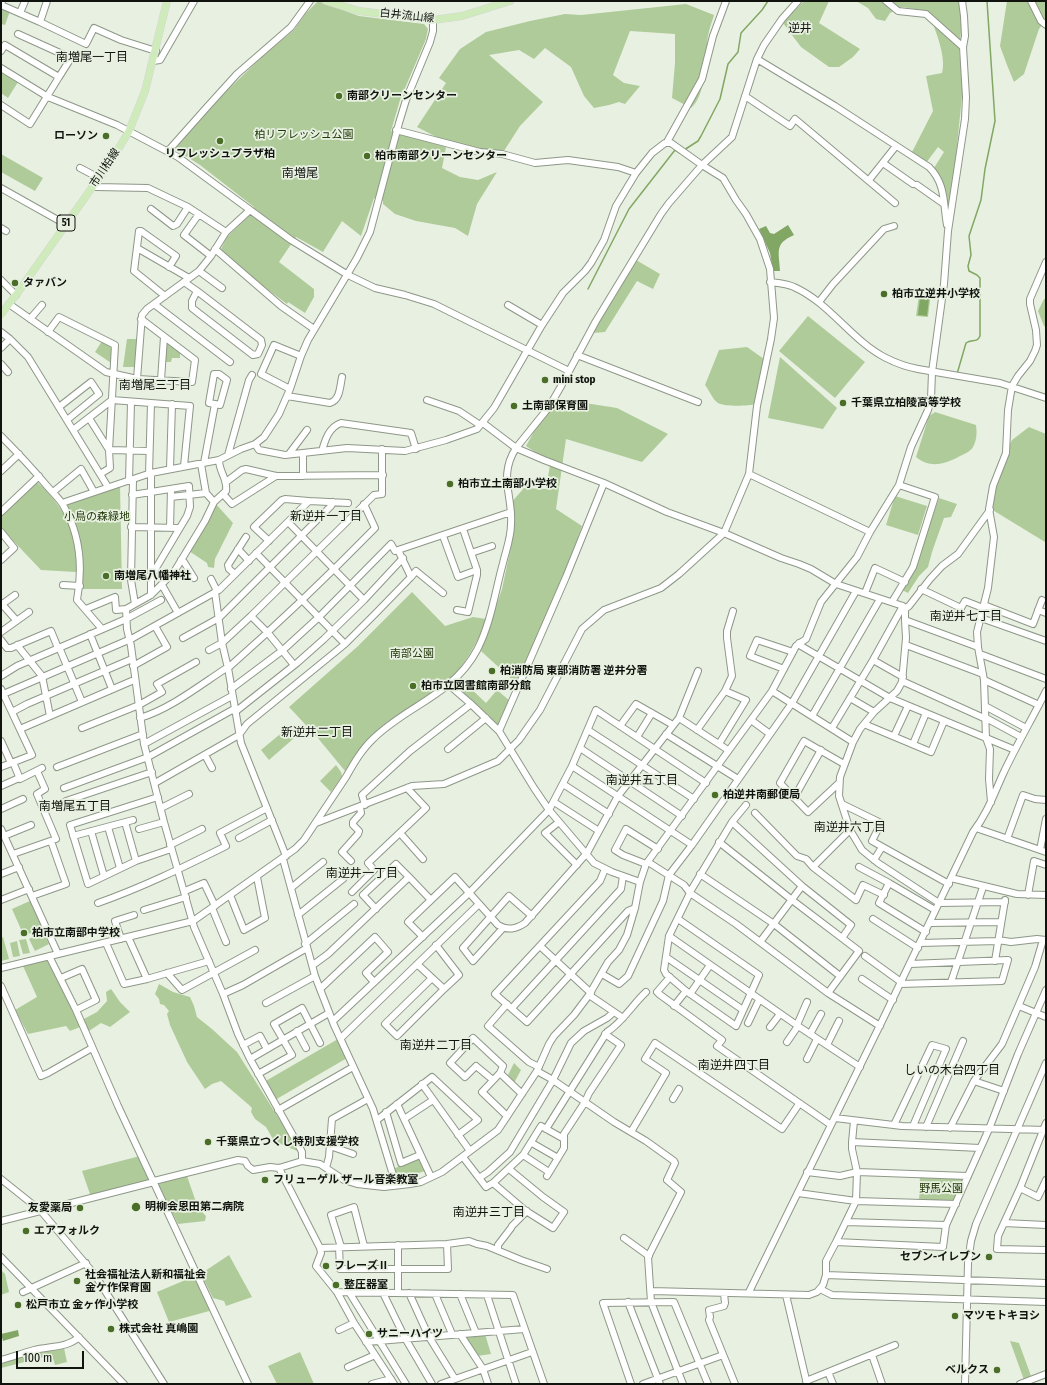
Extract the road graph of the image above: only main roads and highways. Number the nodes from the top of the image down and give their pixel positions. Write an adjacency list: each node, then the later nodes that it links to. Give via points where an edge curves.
1 (167, 1): 4 (main road, 市川柏線 / 51, via 156,51 129,132)
2 (326, 1): 3 (main road, 白井流山線, via 359,11 433,20 462,16)
3 (508, 1)
4 (1, 314)

